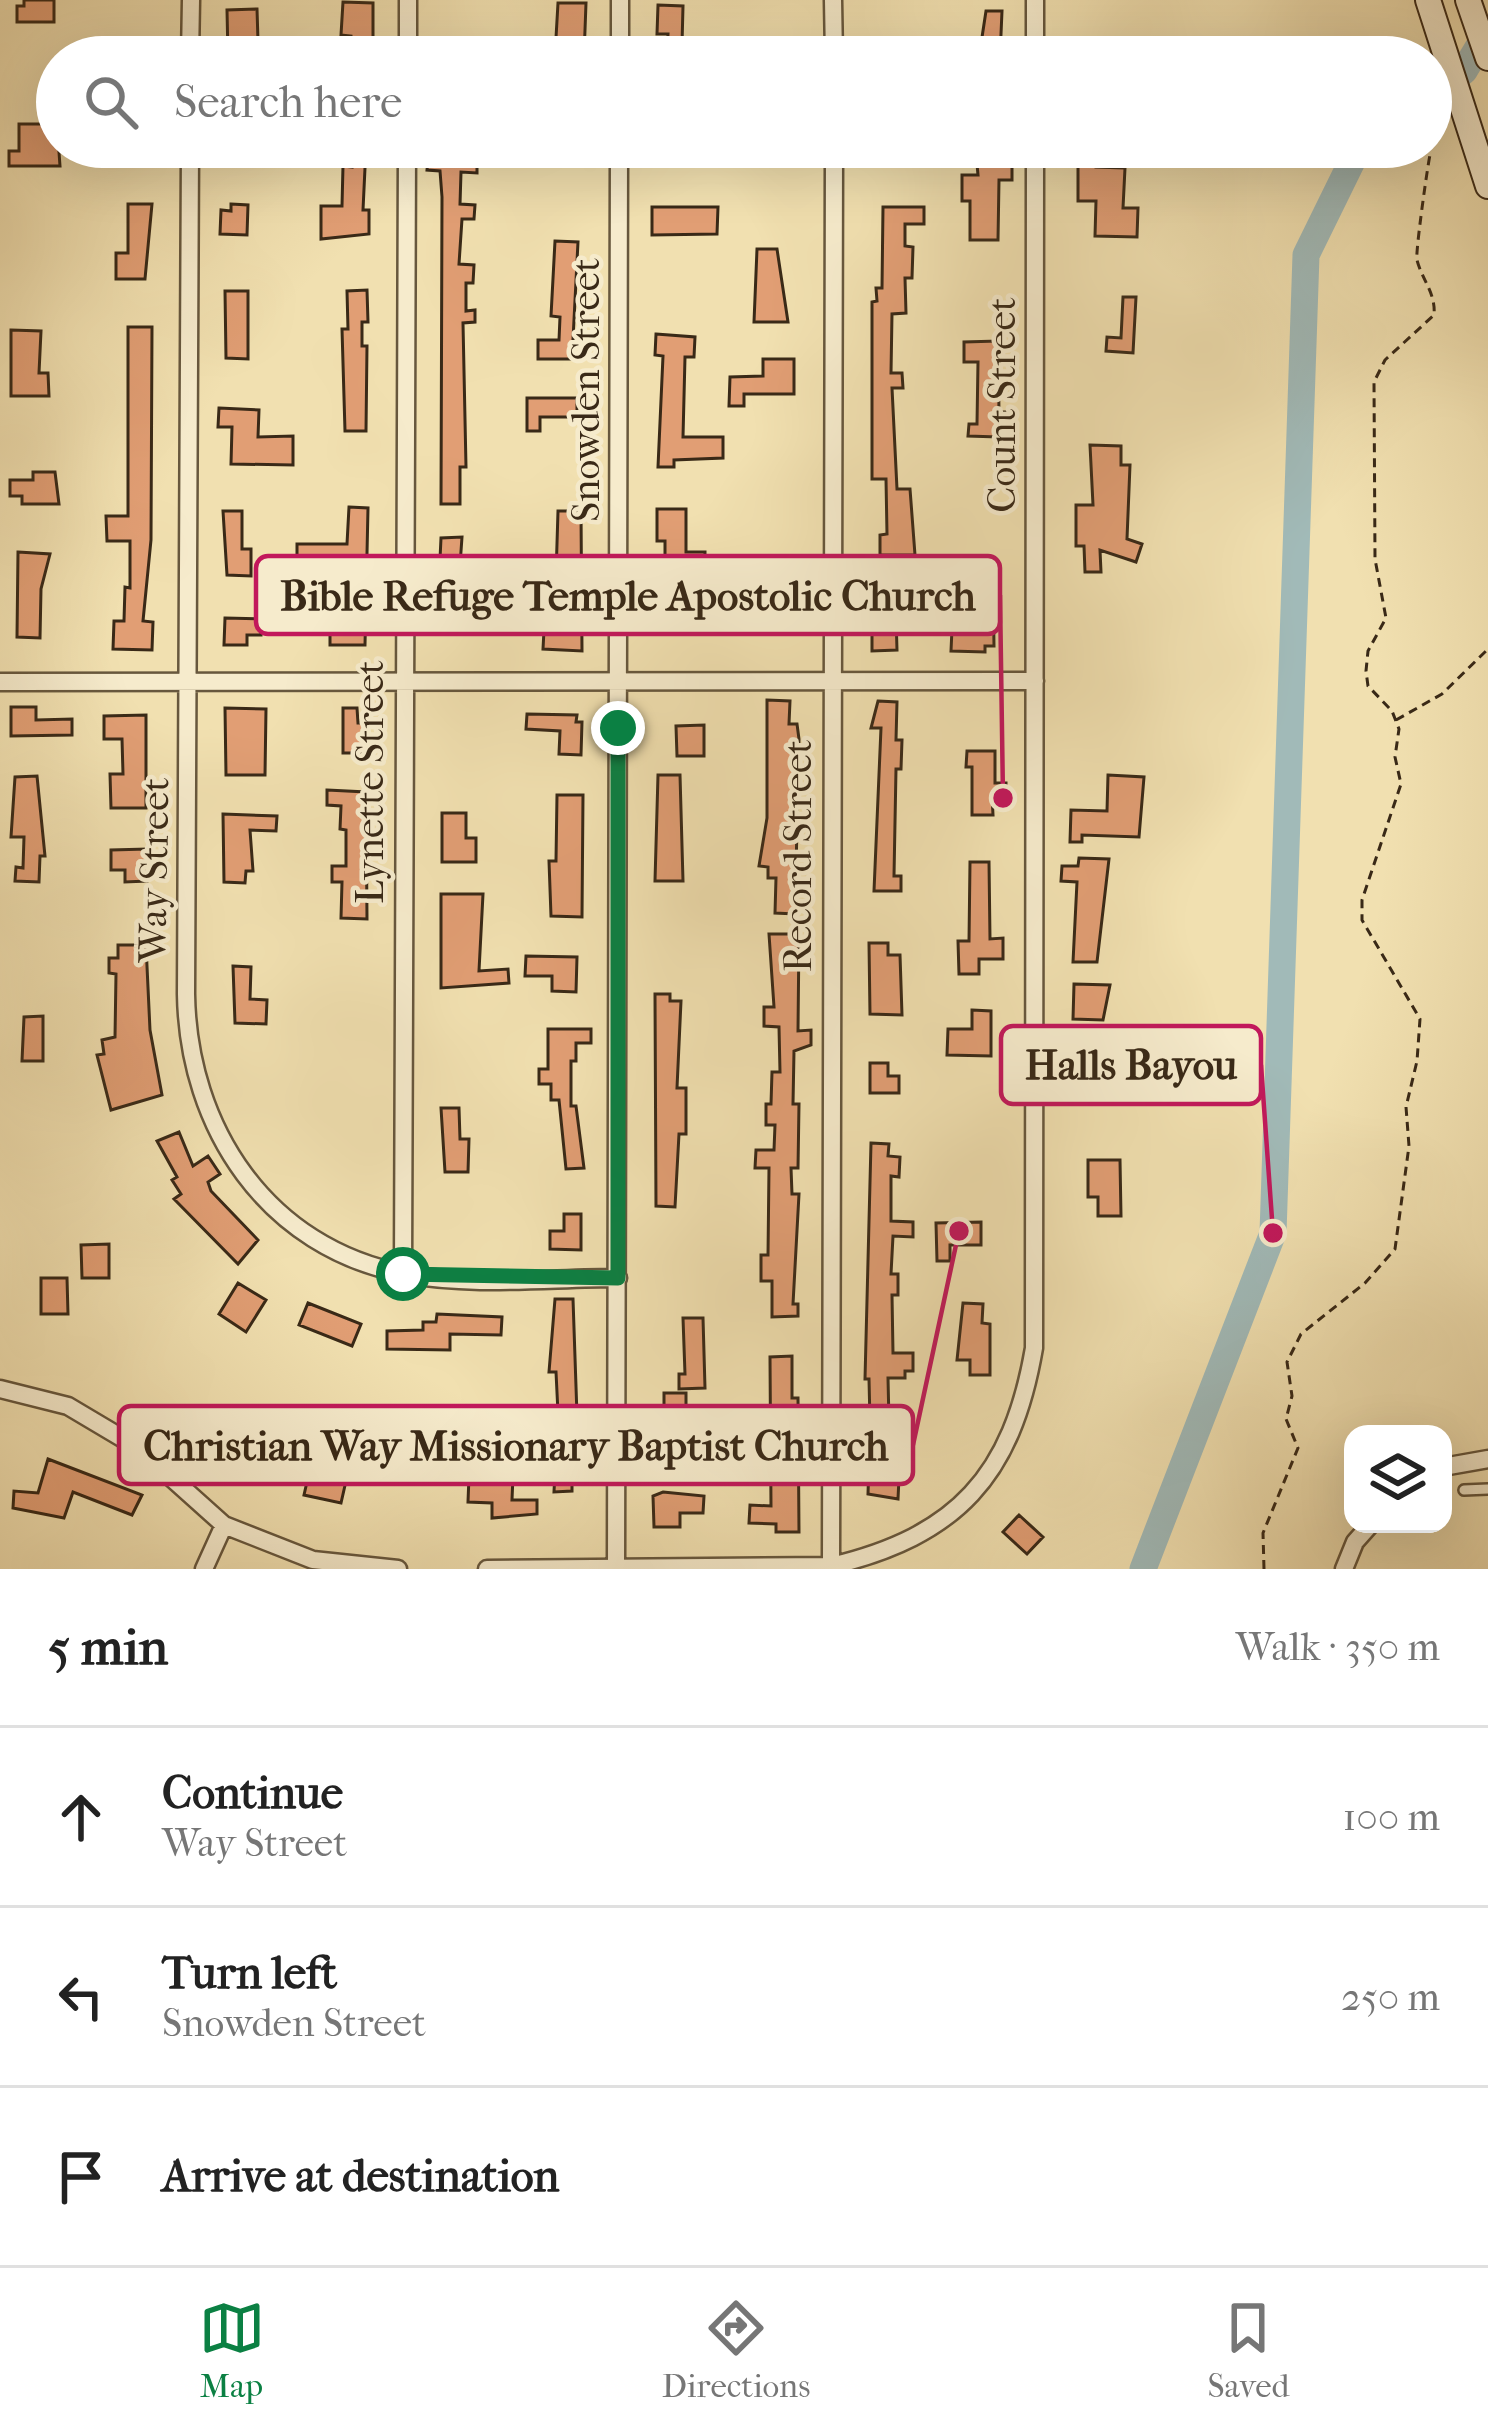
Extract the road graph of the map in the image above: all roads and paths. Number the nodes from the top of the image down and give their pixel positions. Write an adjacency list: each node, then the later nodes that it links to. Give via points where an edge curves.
1 (191, 0): 8 (street)
2 (408, 0): 9 (street)
3 (620, 0): 10 (street)
4 (833, 0): 11 (street)
5 (1035, 0): 12 (street)
6 (1428, 0): 13 (main road)
7 (1468, 0): 14 (main road)
8 (190, 36)
9 (408, 36)
10 (620, 36)
11 (834, 36)
12 (1035, 36)
13 (1440, 36)
14 (1488, 58)
15 (1452, 73): 22 (main road)
16 (190, 168): 24 (street, Way Street)
17 (407, 168): 27 (street, Lynette Street)
18 (620, 168): 28 (street, Snowden Street)
19 (834, 168): 29 (street, Record Street)
20 (1035, 168): 25 (street, Count Street)
21 (1426, 168): 30 (path, via 1416,260 1434,315 1385,360 1374,382 1376,559 1386,618 1366,671 1368,686)
22 (1486, 176)
23 (1488, 650): 30 (path, via 1442,694)
24 (190, 680): 26 (street); 27 (street); 31 (street, Way Street, via 186,994 196,1086 250,1184 313,1239)
25 (1034, 681): 29 (street); 40 (street, Count Street, via 1034,1348 1024,1407 996,1464 956,1509 920,1538)
26 (0, 682)
27 (403, 682): 28 (street); 31 (street, Lynette Street)
28 (618, 682): 29 (street); 32 (street, Snowden Street)
29 (832, 682): 40 (street, Record Street)
30 (1396, 720): 45 (path, via 1401,784 1362,899 1367,932 1420,1019 1395,1250 1300,1334 1287,1362 1286,1419 1298,1448 1263,1533)
31 (403, 1274): 32 (street, Way Street)
32 (618, 1278): 44 (street, Snowden Street)
33 (0, 1389): 38 (street, via 68,1406 137,1447)
34 (1488, 1459): 35 (street)
35 (1452, 1465)
36 (1488, 1489): 37 (lane)
37 (1464, 1490)
38 (224, 1525): 41 (street); 42 (street, via 313,1560)
39 (1363, 1533): 46 (street)
40 (831, 1566): 44 (street, Count Street)
41 (204, 1569)
42 (398, 1569)
43 (487, 1569): 44 (street, Count Street)
44 (616, 1569)
45 (1264, 1569)
46 (1344, 1569)

